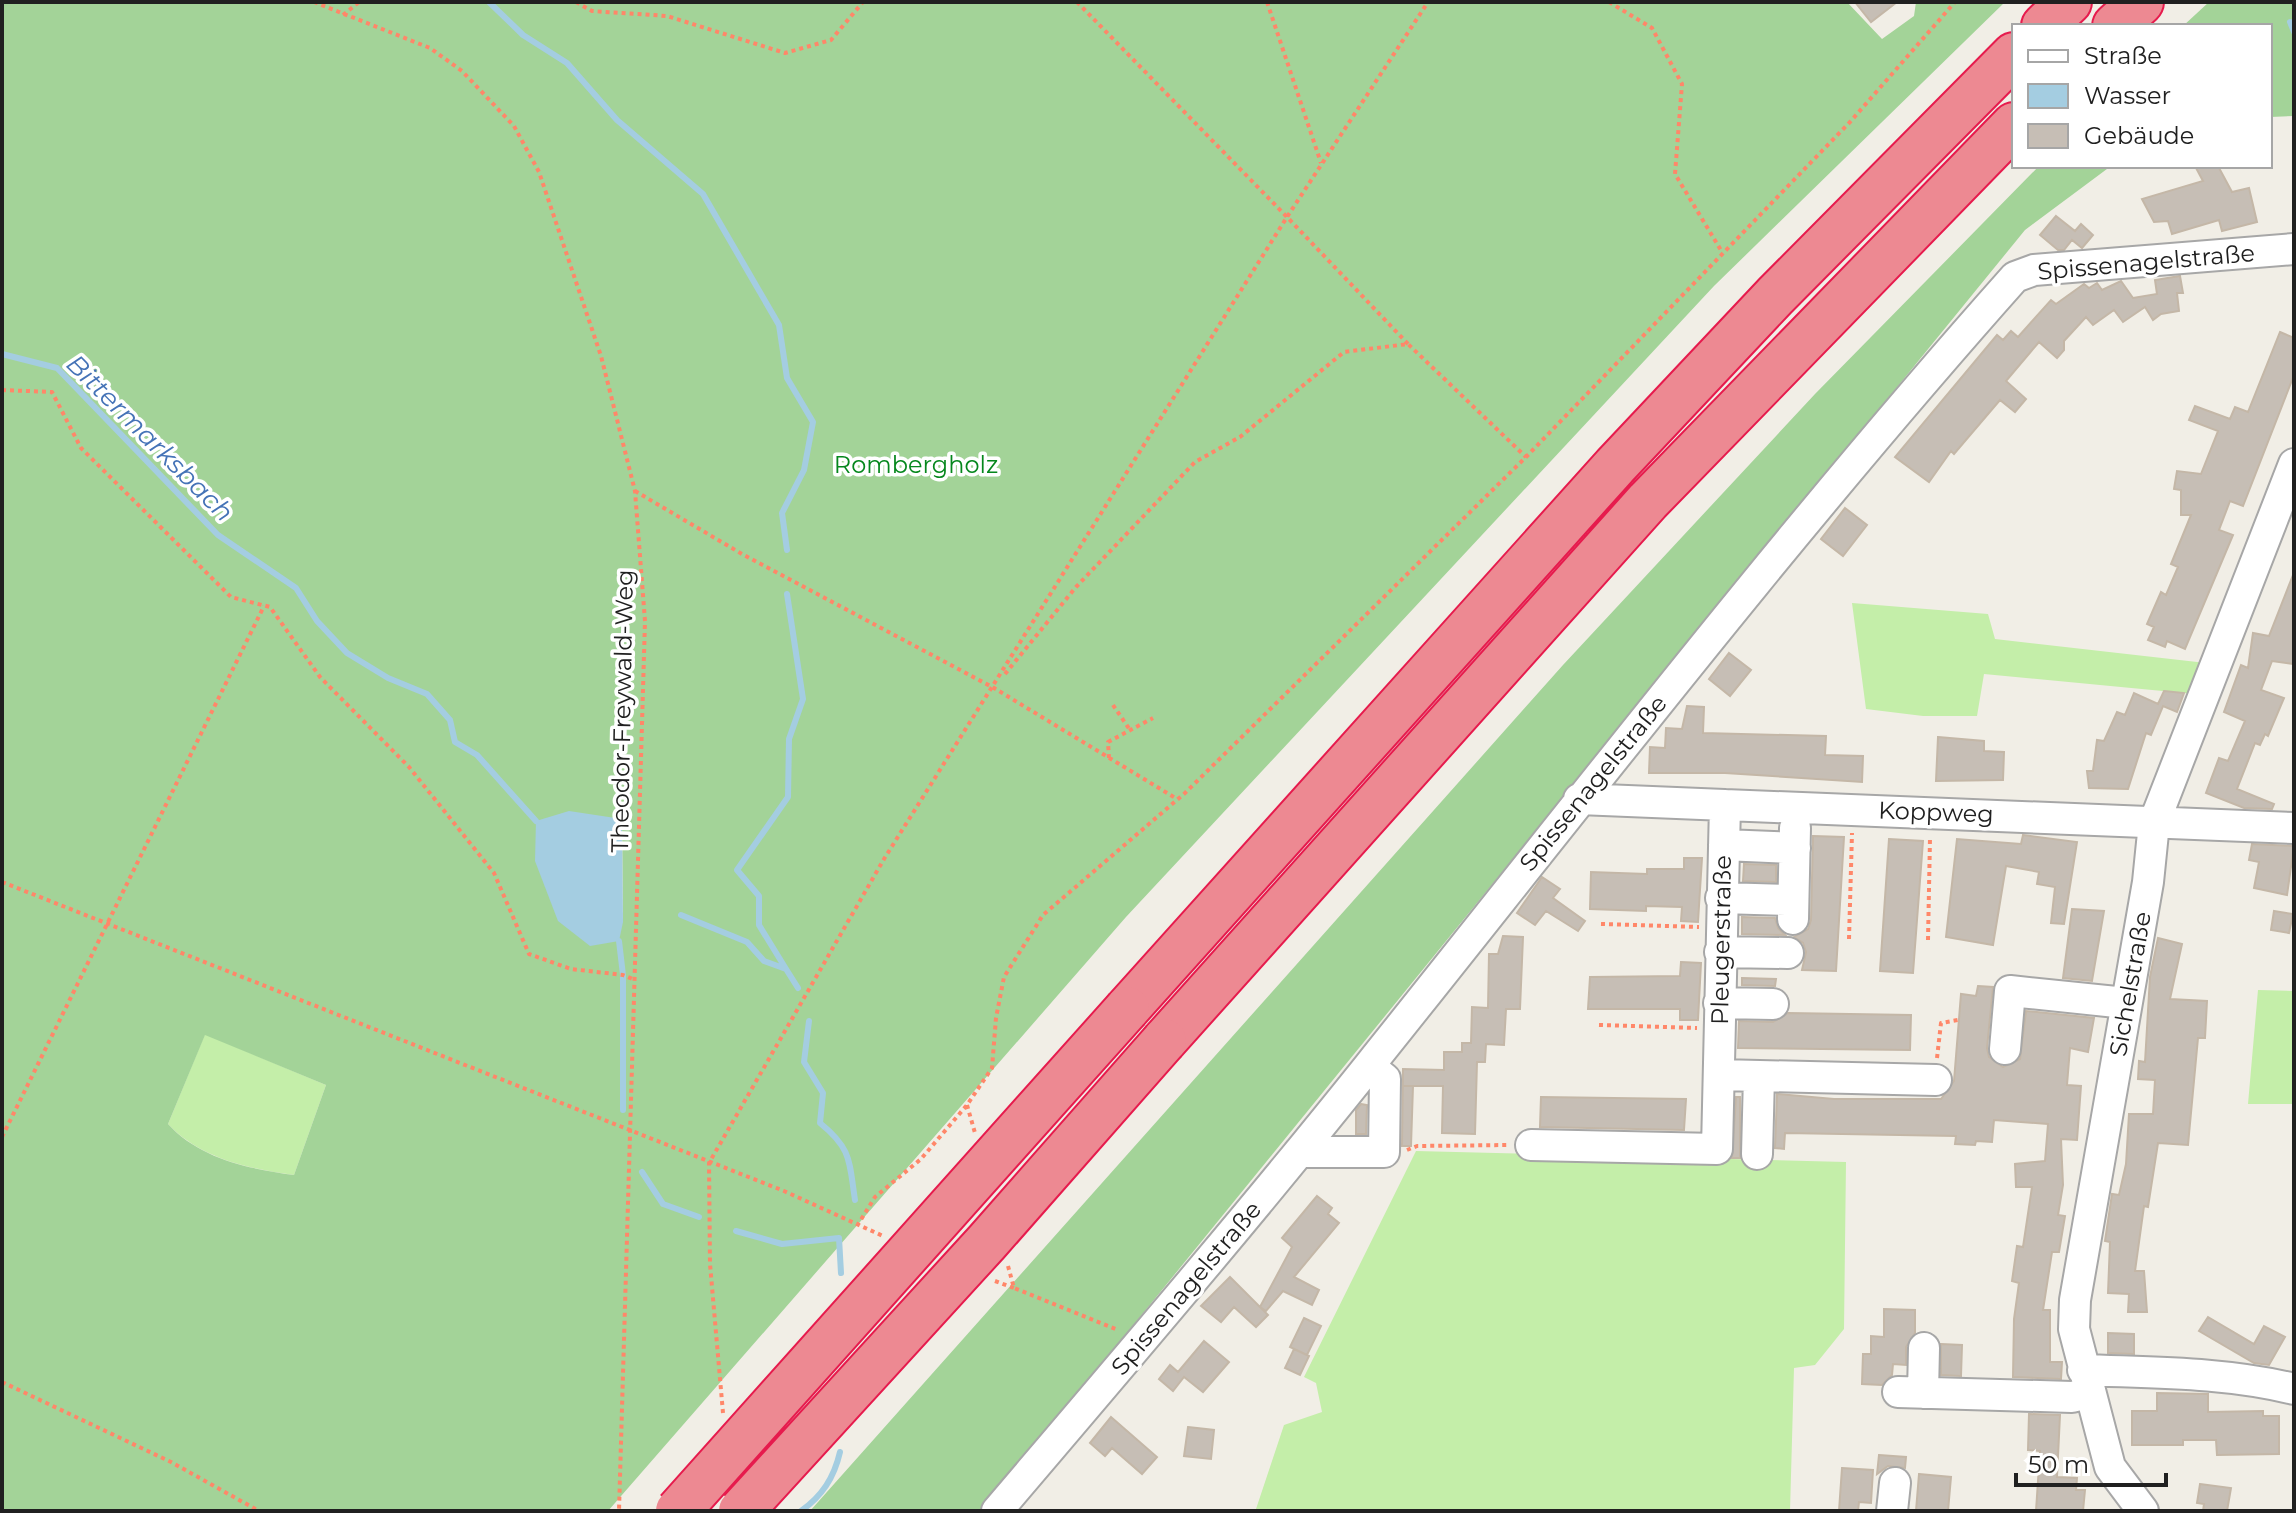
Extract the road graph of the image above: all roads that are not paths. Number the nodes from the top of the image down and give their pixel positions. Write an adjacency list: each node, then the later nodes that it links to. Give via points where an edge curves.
1 (2069, 2): 3 (highway)
2 (2141, 2): 4 (highway)
3 (2046, 24)
4 (2117, 24)
5 (2012, 57): 31 (highway, bridge, via 1615,466)
6 (2012, 127): 32 (highway, bridge, via 1648,501)
7 (2294, 249): 10 (street, Spissenagelstraße, via 2034,270 2015,277 1901,406)
8 (2294, 464): 9 (street, Sichelstraße)
9 (2286, 506): 12 (street, Sichelstraße)
10 (1579, 799): 11 (street, Koppweg); 21 (street, Spissenagelstraße)
11 (1725, 805): 12 (street, Koppweg); 14 (street, Pleugerstraße)
12 (2154, 823): 13 (street, Koppweg); 17 (street, Sichelstraße)
13 (2294, 828)
14 (1724, 845): 15 (street, Pleugerstraße); 15 (street, via 1795,838 1793,910)
15 (1720, 926): 16 (street); 19 (street, Pleugerstraße)
16 (1788, 953)
17 (2126, 1003): 20 (street, via 2010,991); 29 (street, Sichelstraße, via 2075,1300 2074,1329)
18 (1773, 1004): 19 (street)
19 (1719, 1016): 22 (street, Pleugerstraße)
20 (2005, 1049)
21 (1369, 1066): 26 (street, Spissenagelstraße); 26 (street, via 1385,1079 1384,1152)
22 (1719, 1075): 23 (street); 25 (street, Pleugerstraße, via 1717,1149)
23 (1762, 1076): 24 (street); 27 (street)
24 (1936, 1080)
25 (1531, 1145)
26 (1299, 1152): 33 (street, Spissenagelstraße)
27 (1757, 1154)
28 (1924, 1348): 29 (street, via 1910,1393 2072,1397)
29 (2086, 1382): 30 (street, via 2210,1374); 34 (street, Sichelstraße, via 2110,1467)
30 (2294, 1389)
31 (678, 1511)
32 (741, 1511)
33 (997, 1511)
34 (2143, 1511)

